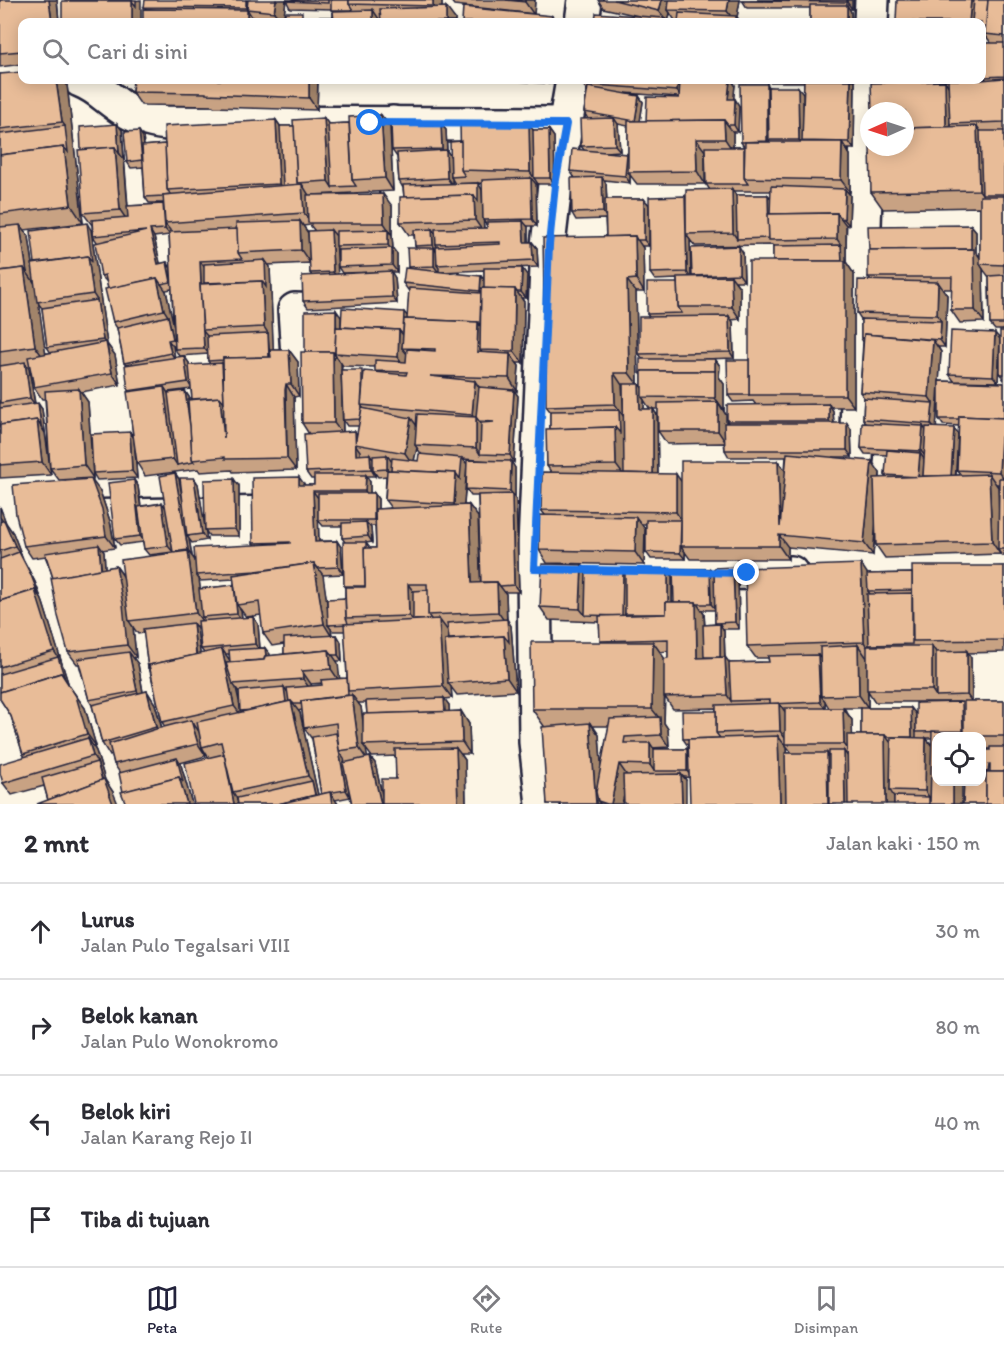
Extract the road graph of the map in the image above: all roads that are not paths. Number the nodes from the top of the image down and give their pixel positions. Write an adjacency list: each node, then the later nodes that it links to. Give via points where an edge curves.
1 (585, 0): 3 (street)
2 (872, 0): 4 (street)
3 (583, 18)
4 (871, 18)
5 (88, 84): 8 (street, via 140,118 166,123)
6 (572, 84): 9 (street)
7 (869, 84): 10 (street)
8 (393, 123): 9 (street); 11 (street, via 404,314 295,310 306,477)
9 (566, 124): 13 (street, via 549,245)
10 (856, 459)
11 (0, 483)
12 (0, 494): 15 (street, via 94,716)
13 (534, 569): 14 (street); 16 (street, via 536,742)
14 (817, 574)
15 (126, 804)
16 (543, 804)

